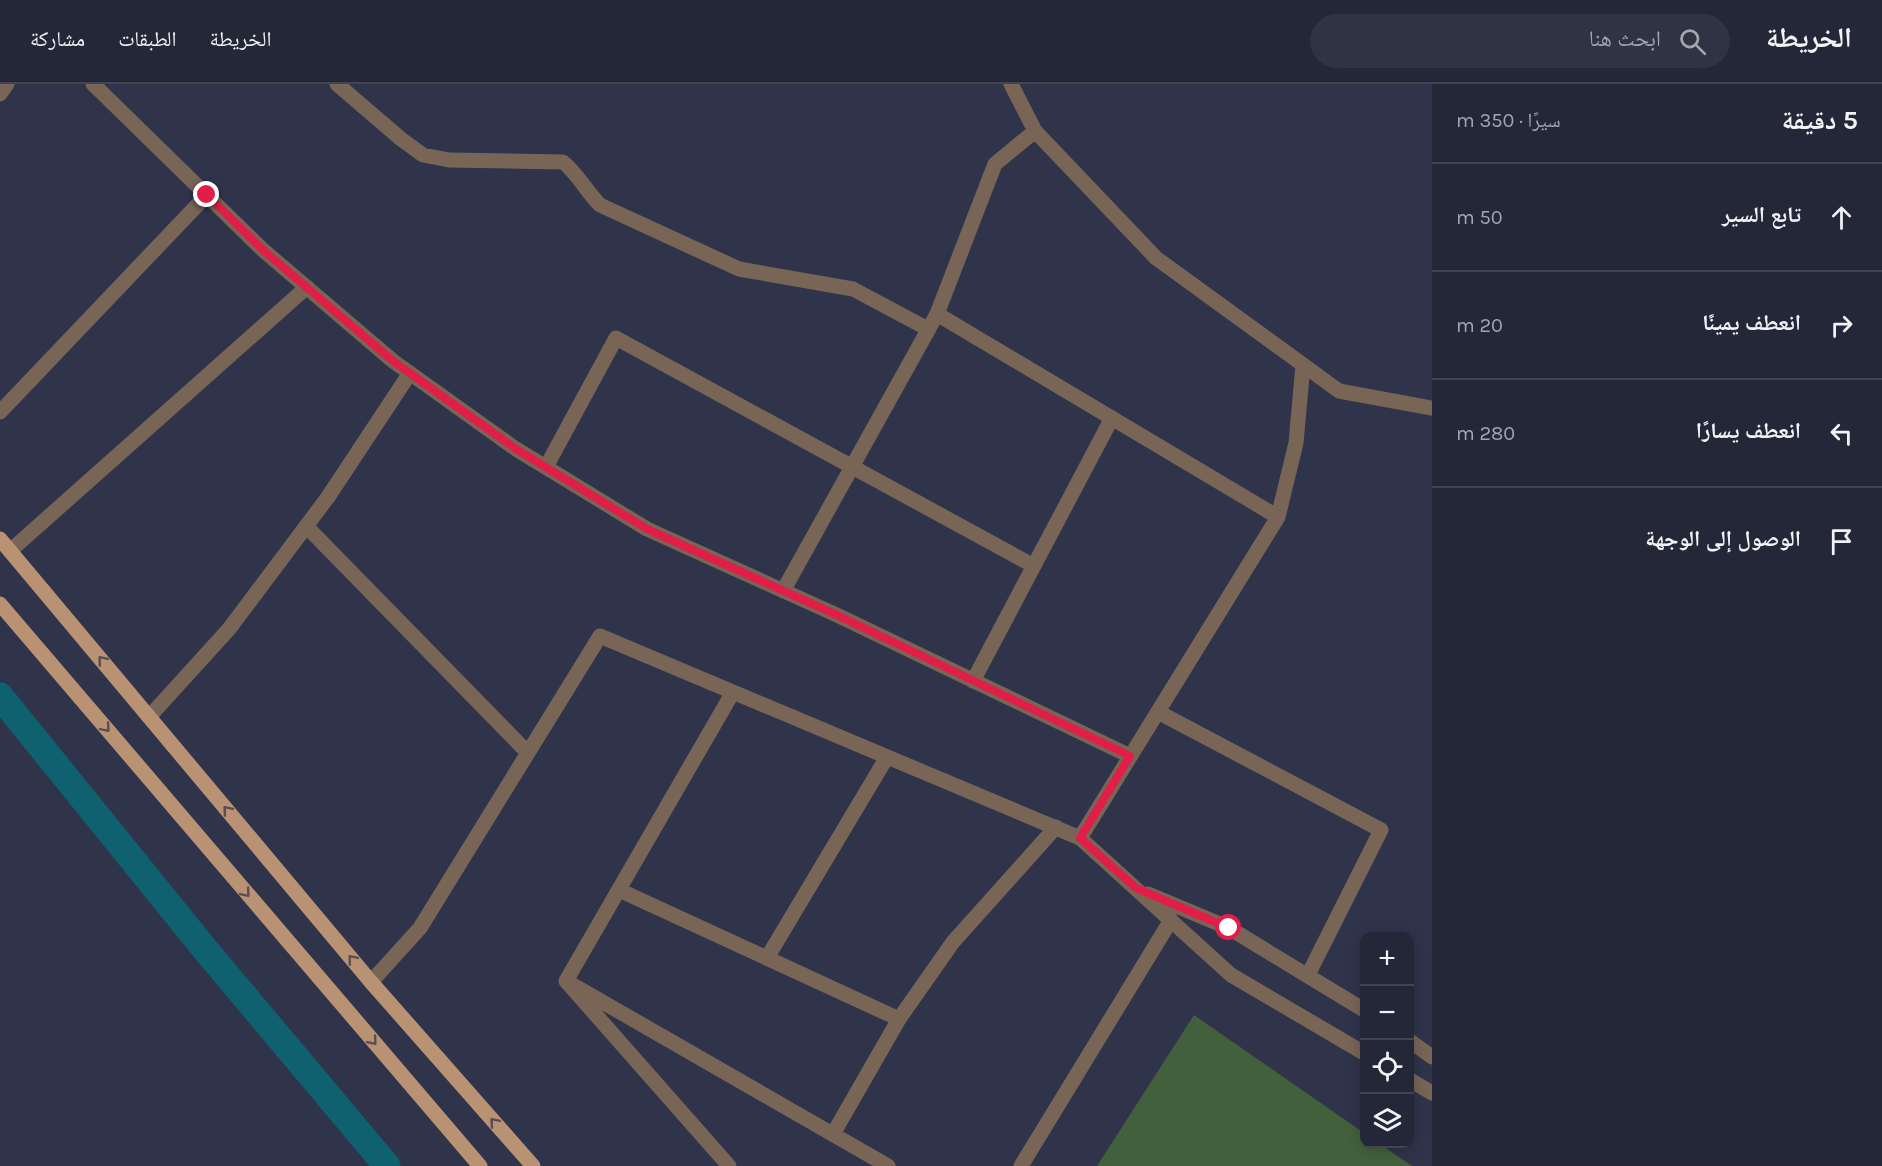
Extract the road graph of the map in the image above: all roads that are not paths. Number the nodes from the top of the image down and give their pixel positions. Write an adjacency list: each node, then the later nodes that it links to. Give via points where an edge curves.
1 (7, 84): 5 (street)
2 (93, 84): 7 (street)
3 (337, 84): 10 (street, via 423,155 449,160 563,162 600,205 739,269 853,289)
4 (1011, 84): 6 (street)
5 (0, 94)
6 (1035, 131): 9 (street, via 994,164); 11 (street, via 1156,258)
7 (207, 195): 8 (street); 14 (street)
8 (307, 287): 12 (street); 20 (street)
9 (937, 314): 10 (street); 15 (street)
10 (928, 329): 17 (street)
11 (1303, 366): 13 (street, via 1339,391); 18 (street, via 1296,443)
12 (410, 373): 16 (street); 19 (street)
13 (1432, 408)
14 (0, 412)
15 (1112, 418): 18 (street); 21 (street)
16 (546, 467): 17 (street, via 616,338); 22 (street, via 647,529)
17 (852, 467): 21 (street); 22 (street)
18 (1278, 517): 26 (street)
19 (306, 526): 27 (street, via 229,629); 28 (street)
20 (5, 545): 27 (main road, one-way to 20)
21 (1034, 566): 24 (street)
22 (783, 591): 24 (street)
23 (0, 604): 48 (main road, one-way to 48)
24 (973, 681): 29 (street)
25 (733, 692): 28 (street, via 600,636); 30 (street); 34 (street)
26 (1158, 712): 29 (street); 37 (street, via 1381,830)
27 (149, 717): 39 (main road, one-way to 27)
28 (528, 753): 39 (street, via 420,928)
29 (1130, 756): 32 (street)
30 (887, 757): 31 (street); 36 (street)
31 (1056, 827): 32 (street); 41 (street, via 953,942)
32 (1080, 838): 33 (street)
33 (1136, 888): 35 (street); 37 (street, via 1229,928)
34 (619, 890): 36 (street); 38 (street)
35 (1171, 920): 43 (street, via 1231,975); 52 (street)
36 (767, 958): 41 (street)
37 (1308, 975): 40 (street)
38 (566, 981): 47 (street); 50 (street)
39 (371, 982): 49 (main road, one-way to 39)
40 (1360, 1007)
41 (899, 1020): 47 (street)
42 (1414, 1044): 44 (street)
43 (1360, 1050)
44 (1432, 1057)
45 (1414, 1082): 46 (street)
46 (1432, 1093)
47 (833, 1134): 51 (street)
48 (480, 1166)
49 (532, 1166)
50 (729, 1166)
51 (888, 1166)
52 (1022, 1166)

